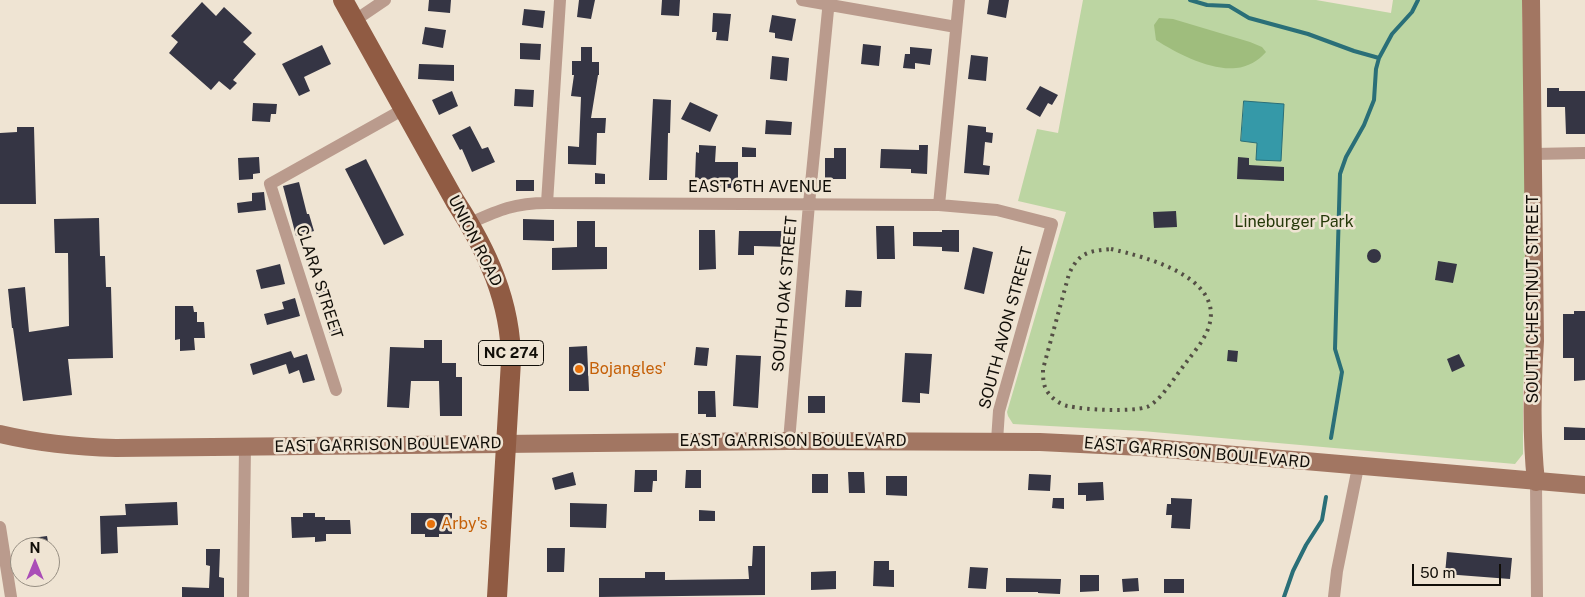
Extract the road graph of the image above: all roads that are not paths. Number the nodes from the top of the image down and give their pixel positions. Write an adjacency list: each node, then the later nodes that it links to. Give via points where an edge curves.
1 (343, 0): 8 (main road, UNION ROAD / NC 274)
2 (385, 0): 8 (street)
3 (560, 0): 13 (street)
4 (802, 0): 7 (street)
5 (959, 0): 9 (street)
6 (1531, 0): 12 (main road, SOUTH CHESTNUT STREET)
7 (828, 2): 9 (street); 14 (street, SOUTH OAK STREET)
8 (354, 21): 10 (main road, UNION ROAD / NC 274)
9 (956, 27): 15 (street)
10 (404, 109): 16 (main road, UNION ROAD / NC 274); 18 (street, CLARA STREET, via 270,184)
11 (1585, 153): 12 (street)
12 (1534, 154): 25 (main road, SOUTH CHESTNUT STREET, via 1532,453)
13 (548, 203): 14 (street, EAST 6TH AVENUE); 16 (street, EAST 6TH AVENUE, via 507,207)
14 (809, 204): 15 (street, EAST 6TH AVENUE); 20 (street, SOUTH OAK STREET)
15 (939, 205): 17 (street, EAST 6TH AVENUE, via 997,210)
16 (470, 223): 22 (main road, UNION ROAD / NC 274, via 496,278 510,328)
17 (1052, 224): 21 (street, SOUTH AVON STREET, via 998,411)
18 (336, 390)
19 (0, 434): 23 (main road, EAST GARRISON BOULEVARD, via 84,448)
20 (789, 441): 21 (main road, EAST GARRISON BOULEVARD); 22 (main road, EAST GARRISON BOULEVARD)
21 (997, 441): 24 (main road, EAST GARRISON BOULEVARD, via 1142,448)
22 (507, 444): 23 (main road, EAST GARRISON BOULEVARD); 30 (main road, UNION ROAD / NC 274)
23 (245, 447): 29 (street)
24 (1358, 467): 25 (main road, EAST GARRISON BOULEVARD); 31 (street)
25 (1536, 482): 26 (main road, EAST GARRISON BOULEVARD); 32 (street, SOUTH CHESTNUT STREET)
26 (1585, 485)
27 (0, 527): 28 (street)
28 (10, 597)
29 (243, 597)
30 (496, 597)
31 (1334, 597)
32 (1537, 597)

